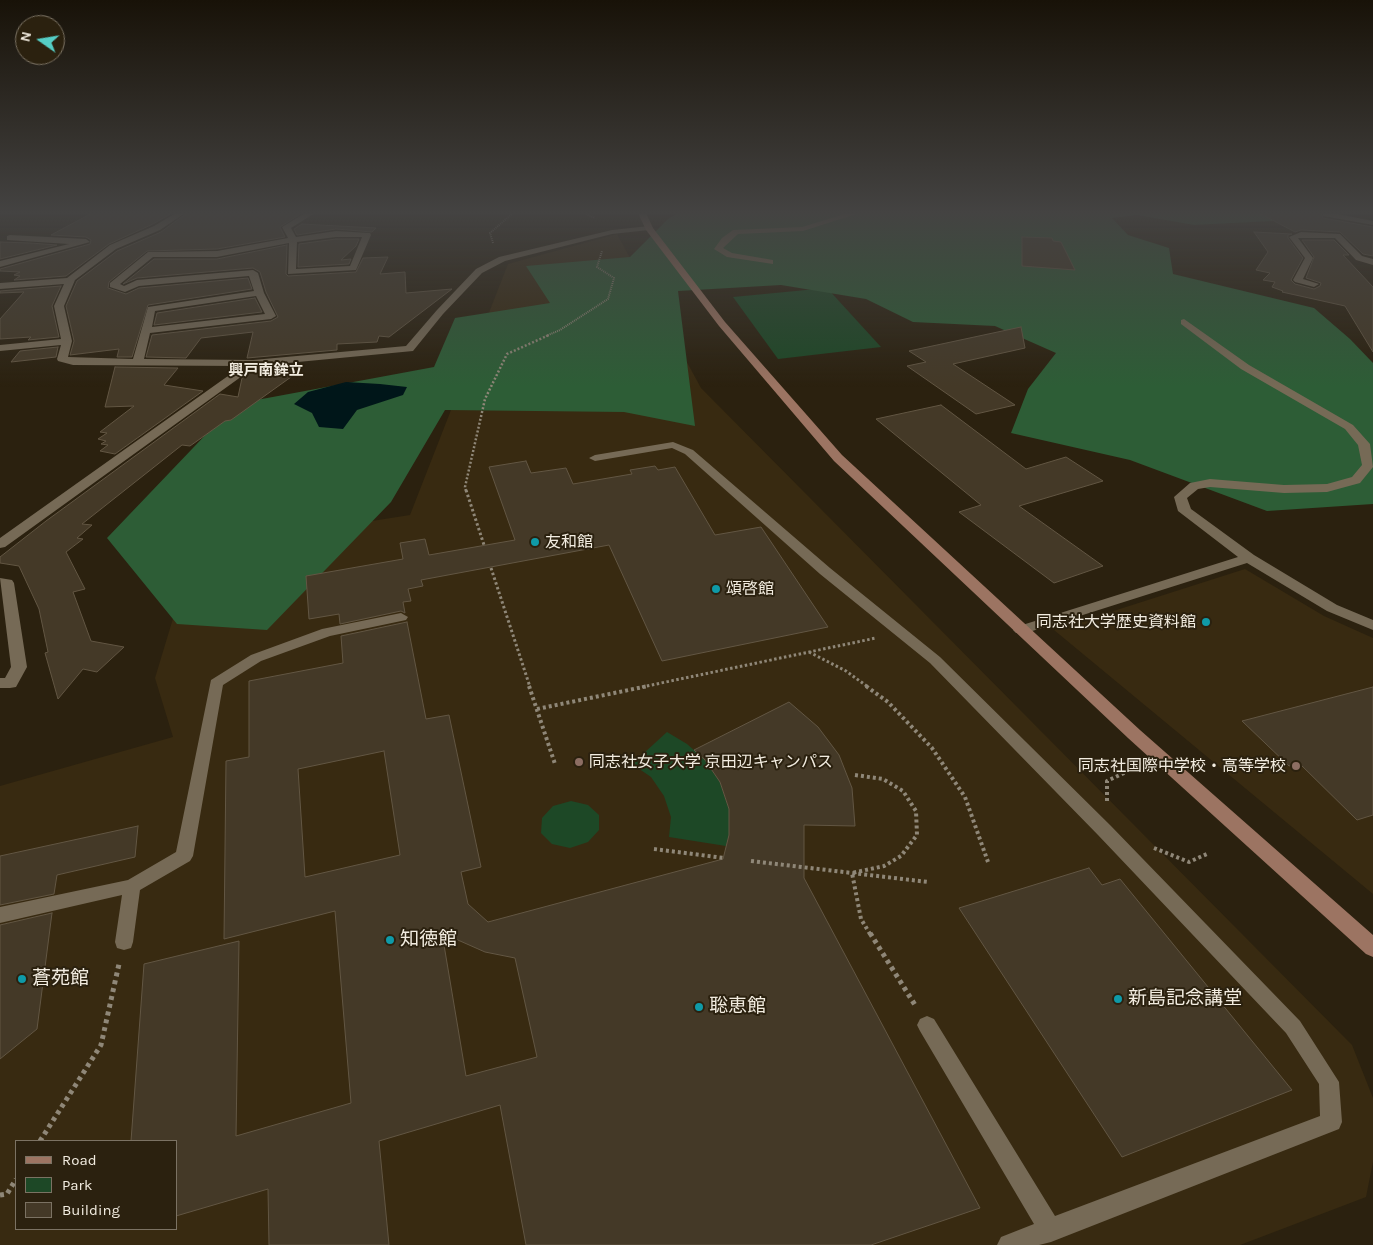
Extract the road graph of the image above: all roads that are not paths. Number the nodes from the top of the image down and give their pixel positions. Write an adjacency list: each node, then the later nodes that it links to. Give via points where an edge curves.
1 (83, 271): 8 (street)
2 (130, 271): 11 (street, via 114,284 126,289 137,283 253,273)
3 (291, 271): 4 (street)
4 (305, 271)
5 (479, 271): 17 (street, via 409,349)
6 (682, 271): 24 (street, via 722,324 838,458)
7 (1302, 271): 9 (street, via 1298,280)
8 (70, 281): 10 (street); 14 (street, via 59,306)
9 (1314, 284)
10 (0, 286)
11 (259, 293): 13 (street, via 151,309); 13 (street, via 271,316)
12 (1184, 322): 20 (street, via 1245,367 1349,427 1364,444 1368,466 1356,480 1327,488 1284,489 1210,483 1194,486 1180,497 1185,511)
13 (145, 332): 16 (street)
14 (67, 341): 15 (street); 16 (street, via 62,359 73,362)
15 (0, 348)
16 (138, 362): 17 (street)
17 (253, 363): 19 (street)
18 (595, 458): 31 (lane, via 673,445 689,452 825,571 935,660 1293,1027 1329,1082 1331,1122)
19 (0, 544)
20 (1249, 558): 23 (street, via 1332,608); 24 (street)
21 (0, 582): 25 (street, via 7,583 19,667 10,683)
22 (401, 617): 26 (lane, via 327,632 256,658 216,683 184,856)
23 (1373, 626)
24 (1021, 630): 29 (street)
25 (0, 683)
26 (132, 886): 27 (lane); 28 (lane)
27 (0, 915)
28 (124, 942)
29 (1373, 948)
30 (927, 1025): 31 (lane)
31 (1051, 1230): 32 (lane)
32 (1009, 1245)

